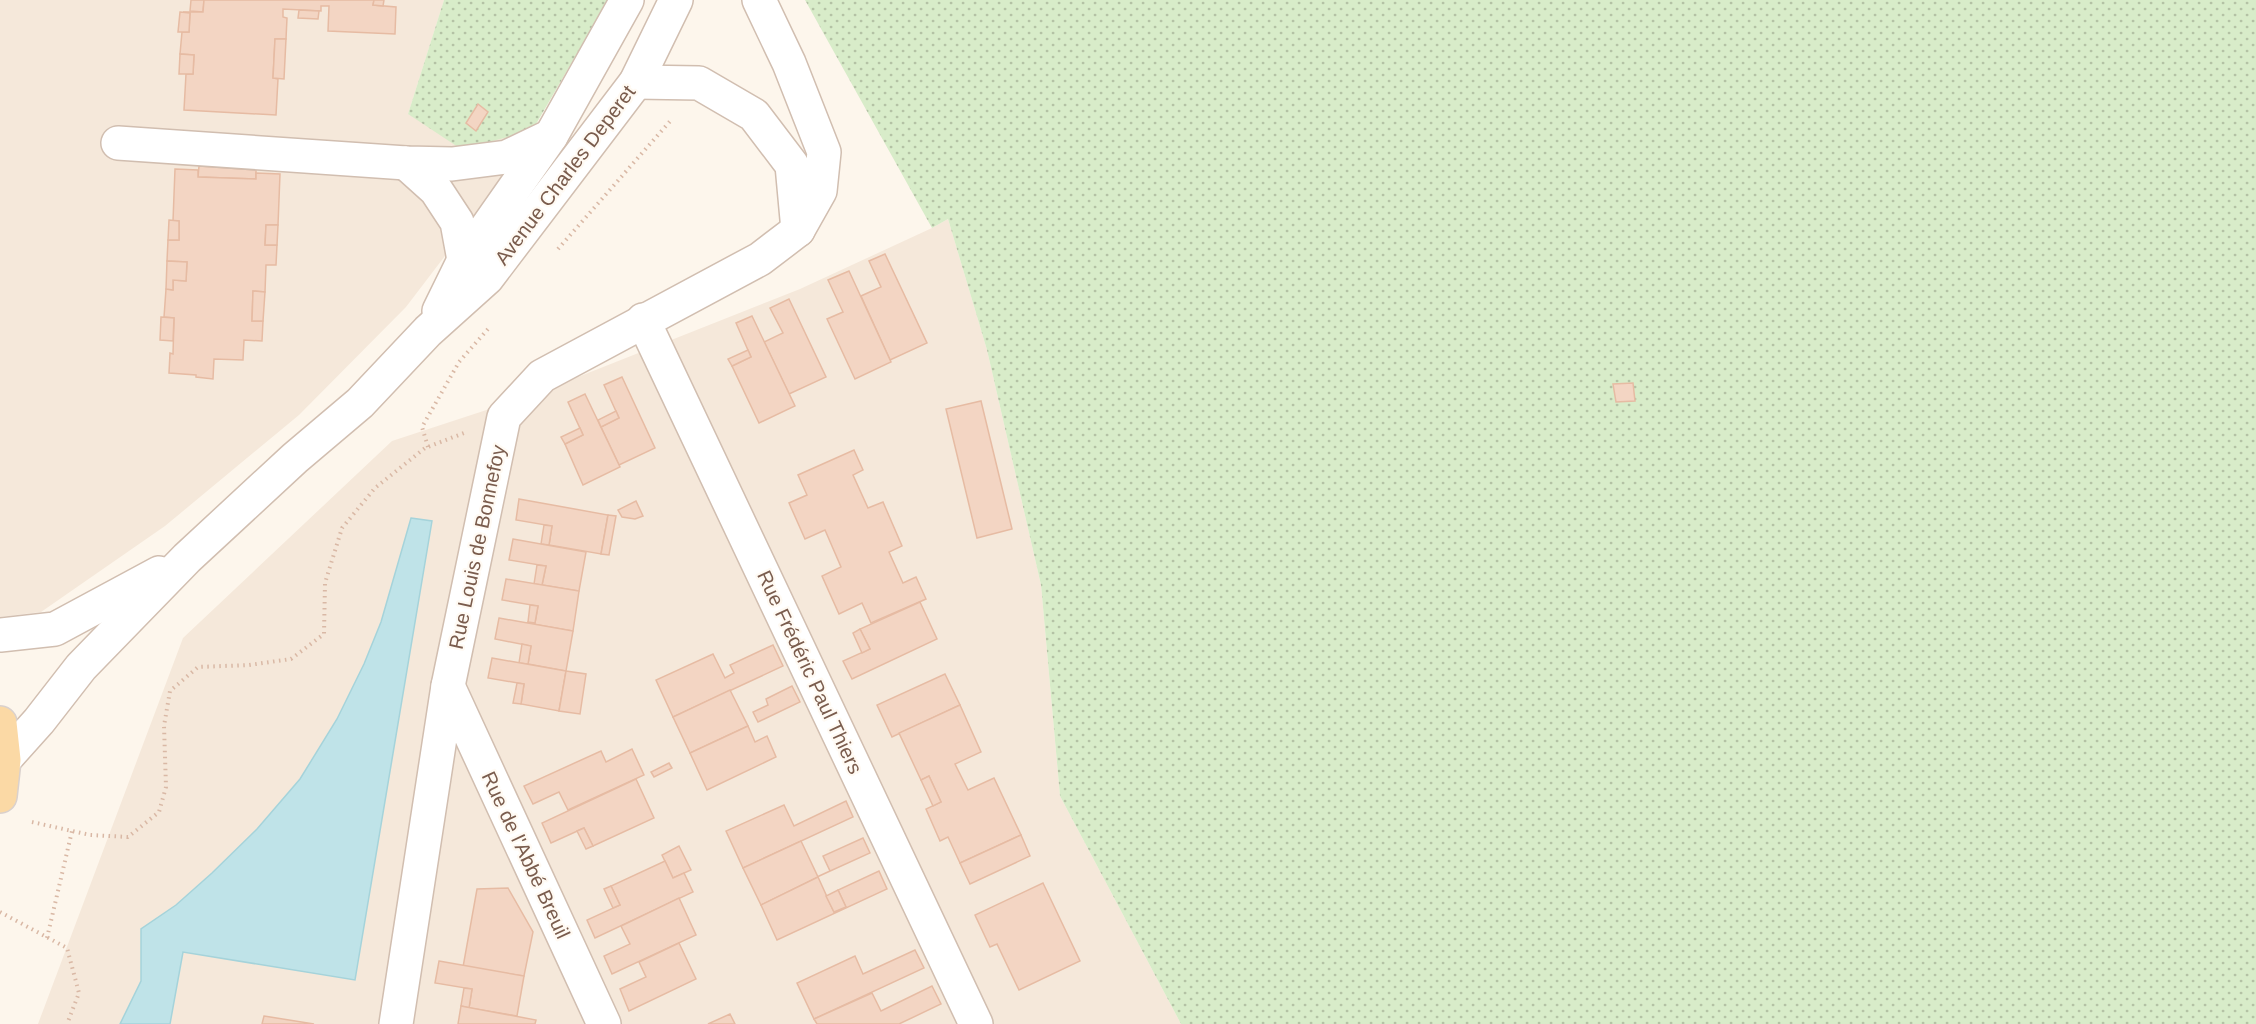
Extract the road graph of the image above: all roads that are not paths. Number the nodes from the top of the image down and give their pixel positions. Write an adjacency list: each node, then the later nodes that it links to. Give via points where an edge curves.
1 (627, 0): 5 (street, Avenue Charles Deperet)
2 (676, 0): 4 (street, Avenue Charles Deperet)
3 (759, 0): 8 (street, Rue Louis de Bonnefoy, via 824,152 820,191)
4 (636, 82): 8 (street, via 699,82 754,115 792,165); 11 (street, Avenue Charles Deperet, via 487,278)
5 (551, 136): 7 (street, via 507,157 452,164); 9 (street, Avenue Charles Deperet)
6 (118, 142): 7 (street)
7 (406, 163): 9 (street, via 436,190 457,222)
8 (798, 230): 10 (street, Rue Louis de Bonnefoy, via 760,259)
9 (464, 260): 11 (street, Avenue Charles Deperet)
10 (644, 320): 14 (street, Rue Louis de Bonnefoy, via 542,376 504,417); 20 (street, Rue Frédéric Paul Thiers)
11 (428, 331): 12 (street, Avenue Charles Deperet, via 360,403)
12 (187, 558): 13 (street, Avenue Charles Deperet, via 55,629); 16 (street, Avenue Charles Deperet, via 81,667)
13 (0, 635)
14 (448, 686): 18 (street, Rue Louis de Bonnefoy); 19 (street, Rue de l'Abbé Breuil)
15 (0, 723): 16 (main road)
16 (4, 760): 17 (main road)
17 (0, 796)
18 (396, 1024)
19 (604, 1024)
20 (976, 1024)

